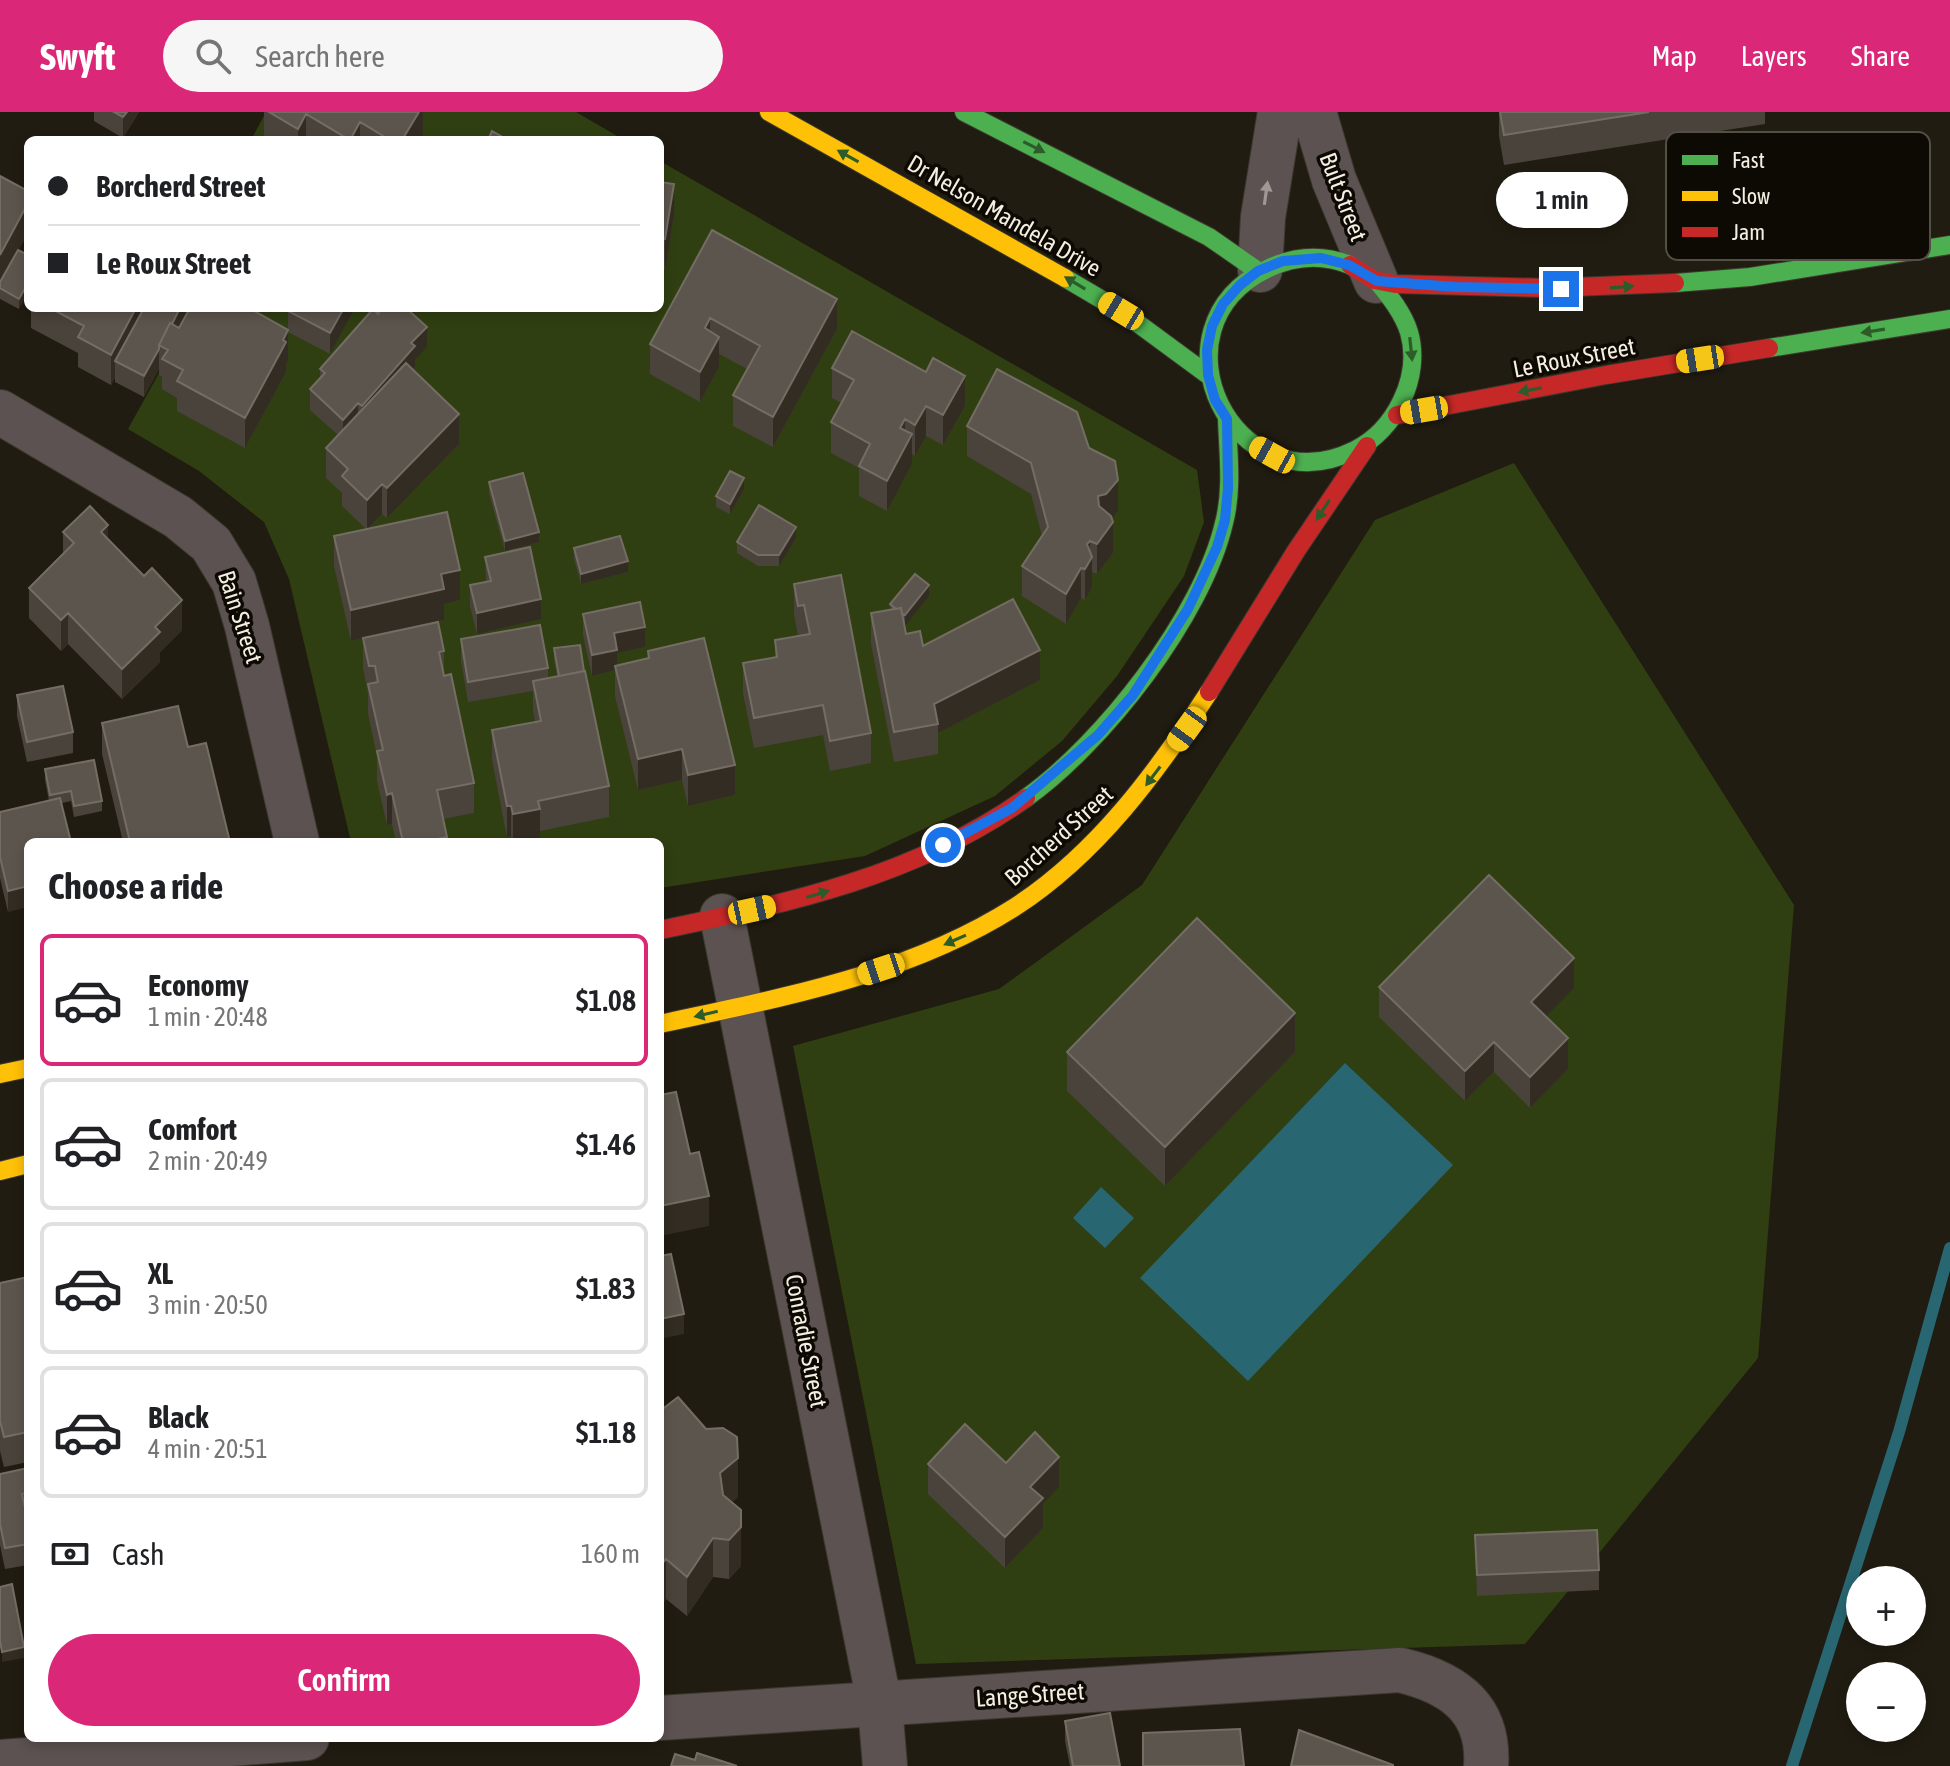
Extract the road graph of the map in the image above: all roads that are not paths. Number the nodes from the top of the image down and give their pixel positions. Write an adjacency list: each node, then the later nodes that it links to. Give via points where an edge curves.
1 (769, 112): 11 (main road, Dr Nelson Mandela Drive, one-way to 1, via 1121,311)
2 (964, 112): 8 (main road, one-way to 8, via 1209,237)
3 (1280, 112): 8 (street, one-way to 3)
4 (1314, 112): 9 (street, Bult Street, via 1334,180)
5 (1950, 245): 6 (main road, one-way to 5)
6 (1930, 248)
7 (1855, 260): 9 (main road, one-way to 7, via 1588,289 1747,277)
8 (1259, 270): 9 (main road, via 1283,261 1321,258 1349,265); 11 (main road, via 1223,304 1212,326)
9 (1377, 281): 13 (main road, one-way to 13, via 1396,304 1413,359 1409,388)
10 (1950, 319): 13 (main road, Le Roux Street, one-way to 13)
11 (1208, 375): 14 (main road)
12 (0, 412): 16 (street, Bain Street, via 178,517 220,556 247,626)
13 (1397, 415): 15 (main road)
14 (1227, 419): 15 (main road, via 1250,443 1296,461 1345,457); 17 (main road, Borcherd Street, one-way to 14, via 812,896 915,859 1012,808 1098,735 1133,695 1188,609 1217,547 1228,488)
15 (1367, 446): 19 (main road, Borcherd Street, one-way to 19, via 1187,729 1131,804 1077,857 1017,906 962,938 850,979)
16 (296, 838)
17 (722, 916): 18 (main road, Borcherd Street); 19 (street, Conradie Street)
18 (664, 929)
19 (738, 1007): 20 (main road, Borcherd Street, one-way to 20); 25 (street, Conradie Street)
20 (664, 1023)
21 (24, 1069): 22 (main road)
22 (0, 1074)
23 (24, 1165): 24 (main road)
24 (0, 1171)
25 (880, 1706): 26 (street, Lange Street); 31 (street, Conradie Street); 32 (street, Lange Street, via 1400,1670 1431,1678 1455,1691 1472,1709 1487,1753)
26 (664, 1718)
27 (258, 1742): 29 (street)
28 (309, 1742): 30 (street)
29 (0, 1762)
30 (304, 1766)
31 (885, 1766)
32 (1486, 1766)

